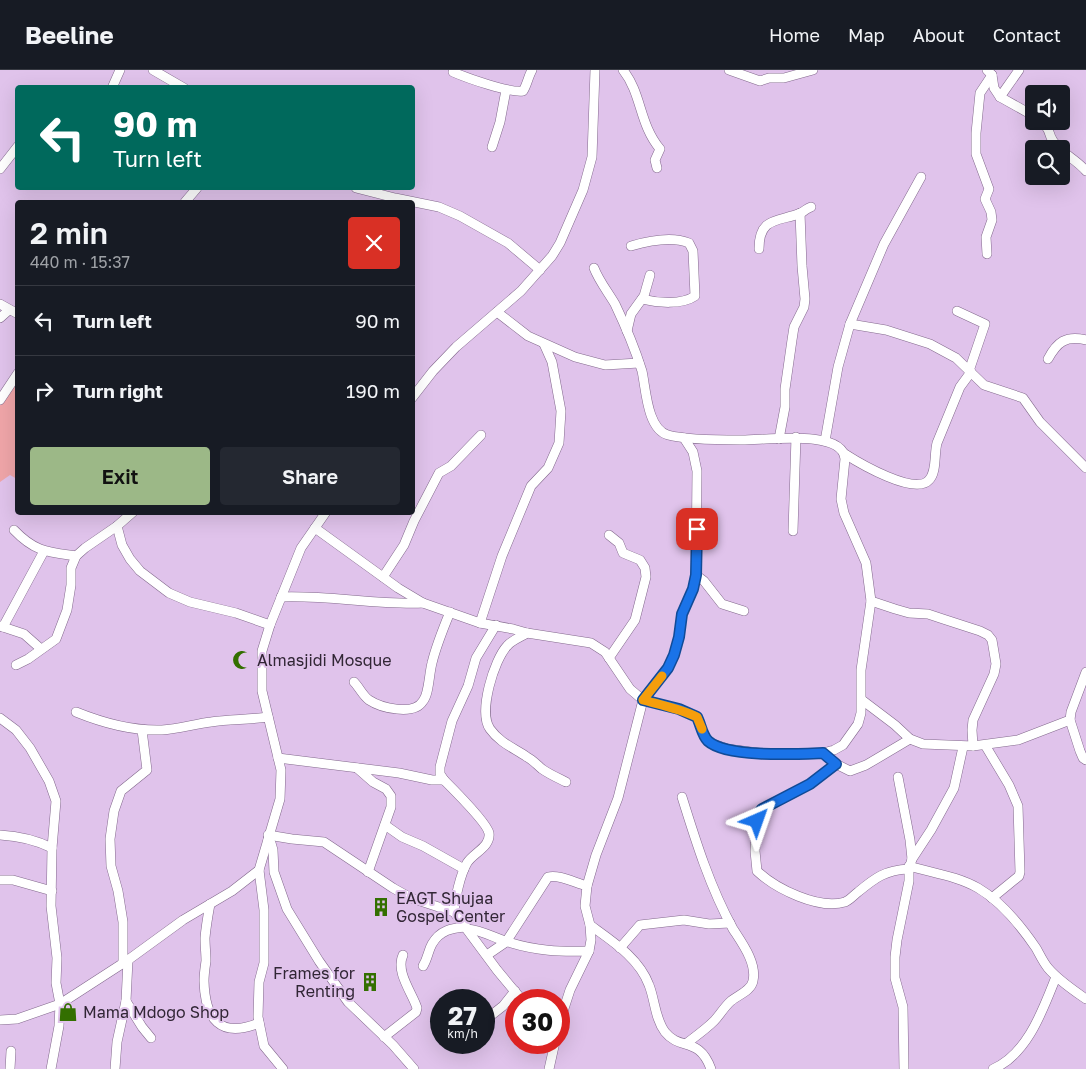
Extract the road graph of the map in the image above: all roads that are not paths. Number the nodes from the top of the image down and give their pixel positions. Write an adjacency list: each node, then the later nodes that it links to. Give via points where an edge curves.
1 (120, 70): 12 (street)
2 (153, 70): 13 (street)
3 (532, 70): 14 (street, via 523,91)
4 (595, 70): 35 (street, via 592,157 583,190 560,243)
5 (623, 70): 20 (street, via 633,84 648,131 660,149 655,160)
6 (730, 70): 10 (street)
7 (813, 70): 10 (street, via 760,81)
8 (1019, 70): 15 (street)
9 (453, 72): 14 (street)
10 (744, 72)
11 (989, 73): 15 (street); 33 (street, via 980,93 976,133 976,154 989,189 985,199 992,212)
12 (113, 85)
13 (179, 85)
14 (506, 90): 18 (street)
15 (1000, 97): 16 (street)
16 (1025, 111)
17 (1050, 130): 22 (street, via 1053,141)
18 (492, 147)
19 (15, 150): 21 (street)
20 (657, 168)
21 (0, 169)
22 (1086, 171)
23 (921, 177): 43 (street, via 884,244)
24 (195, 190): 26 (street)
25 (364, 190): 27 (street)
26 (187, 200)
27 (405, 200)
28 (415, 202): 35 (street, via 460,216 508,243)
29 (811, 207): 30 (street)
30 (800, 213): 32 (street, via 772,221 765,227); 56 (street, via 805,300 794,328)
31 (631, 246): 37 (street, via 680,239 689,242 693,251 696,296 665,303)
32 (759, 249)
33 (986, 254)
34 (594, 268): 44 (street)
35 (540, 270): 41 (street)
36 (650, 275): 37 (street)
37 (642, 300): 44 (street, via 631,314)
38 (0, 304): 40 (street)
39 (957, 311): 49 (street, via 985,324)
40 (13, 312): 42 (street)
41 (497, 312): 46 (street); 51 (street, via 456,347)
42 (0, 318)
43 (850, 324): 49 (street, via 886,330 930,344 956,358); 57 (street, via 838,368)
44 (627, 331): 48 (street)
45 (1086, 340): 47 (street, via 1072,338 1058,343)
46 (544, 344): 48 (street, via 605,365); 76 (street, via 552,362 561,411 559,443 548,468 531,486 502,556)
47 (1048, 359)
48 (639, 363): 55 (street, via 653,421 666,434)
49 (970, 372): 58 (street, via 960,387 937,443 933,474 926,483 920,485 890,478); 59 (street, via 984,385 1024,398 1040,422)
50 (15, 378): 52 (street)
51 (415, 394)
52 (0, 400)
53 (481, 435): 70 (street, via 451,466 439,473 404,545)
54 (796, 437): 56 (street); 57 (street); 65 (street)
55 (684, 438): 56 (street); 69 (street, via 697,471)
56 (779, 439)
57 (825, 441): 58 (street, via 836,445)
58 (845, 454): 72 (street, via 841,499 844,513 863,552)
59 (1086, 468)
60 (128, 515): 62 (street)
61 (324, 515): 63 (street)
62 (116, 526): 68 (street); 77 (street, via 122,545 134,565 169,593)
63 (315, 528): 70 (street); 71 (street, via 301,548)
64 (14, 530): 67 (street, via 30,545)
65 (793, 531)
66 (610, 535): 82 (street, via 623,552 640,560 646,577 635,620)
67 (44, 551): 68 (street); 79 (street)
68 (76, 556): 81 (street, via 71,568 70,597 60,632 56,639)
69 (696, 575): 74 (street, via 722,604); 86 (street, via 682,614 674,655)
70 (383, 577): 73 (street)
71 (281, 597): 73 (street); 77 (street)
72 (871, 600): 87 (street, via 861,670); 95 (street, via 980,631 992,640 996,664 973,720)
73 (423, 603): 75 (street)
74 (744, 611)
75 (450, 612): 76 (street); 85 (street, via 432,663 425,700 418,707 390,708 368,699)
76 (480, 623): 78 (street)
77 (270, 625): 89 (street, via 262,651 262,691)
78 (496, 625): 80 (street); 103 (street, via 476,658 452,721 440,767)
79 (1, 626): 81 (street, via 24,634)
80 (527, 633): 82 (street, via 591,642); 104 (street, via 508,645 493,672 486,712 488,726 504,743)
81 (41, 649): 83 (street)
82 (609, 658): 86 (street, via 630,689)
83 (16, 664)
84 (1086, 672): 91 (street)
85 (354, 682)
86 (643, 700): 97 (street, via 697,717 705,738 728,749 767,754); 115 (street, via 618,798)
87 (862, 700): 93 (street); 97 (street, via 858,724 843,745)
88 (76, 712): 92 (street, via 106,723)
89 (268, 717): 92 (street); 98 (street)
90 (0, 718): 109 (street, via 16,730 49,780 56,801)
91 (1070, 720): 94 (street, via 1018,740); 99 (street)
92 (142, 730): 128 (street, via 147,770 121,791 110,839)
93 (910, 739): 96 (street, via 923,744); 100 (street, via 856,770 850,771)
94 (985, 745): 95 (street); 117 (street, via 1009,784 1018,806 1020,872)
95 (973, 746): 96 (street)
96 (963, 747): 110 (street, via 954,788)
97 (823, 753): 100 (street)
98 (278, 758): 101 (street); 108 (street, via 280,799)
99 (1086, 760)
100 (836, 764): 110 (street, via 810,784 758,814 757,871 787,892 833,904 847,902 884,873)
101 (357, 768): 103 (street); 106 (street, via 391,796)
102 (898, 777): 110 (street)
103 (444, 780): 111 (street, via 489,832 489,839)
104 (566, 782)
105 (682, 797): 120 (street, via 709,878)
106 (386, 825): 111 (street, via 402,837); 113 (street)
107 (0, 835): 109 (street, via 41,842)
108 (268, 837): 112 (street); 113 (street, via 324,842); 140 (street, via 273,850 274,872 287,909 348,1002)
109 (52, 848): 116 (street)
110 (910, 865): 117 (street, via 950,876 979,888); 152 (street, via 895,957 895,978 903,1006)
111 (464, 869): 119 (street)
112 (259, 870): 118 (street); 139 (street, via 264,910 264,963 259,982)
113 (368, 872): 119 (street, via 411,898)
114 (0, 880): 116 (street, via 13,880)
115 (587, 886): 121 (street, via 585,906); 123 (street, via 559,876 548,877)
116 (52, 891): 135 (street, via 56,983)
117 (992, 898): 130 (street, via 1018,924)
118 (210, 904): 128 (street); 139 (street, via 204,981 208,1008 212,1017 229,1028)
119 (454, 912): 122 (street)
120 (730, 923): 124 (street, via 684,920 640,925); 142 (street, via 753,967 753,983)
121 (590, 925): 124 (street); 125 (street)
122 (467, 928): 123 (street); 127 (street); 129 (street, via 450,928 438,936)
123 (506, 942): 125 (street, via 551,952); 127 (street)
124 (620, 948): 142 (street, via 638,965 648,983 659,1022 666,1033)
125 (589, 951): 132 (street)
126 (403, 955): 140 (street, via 400,960 406,986 417,1008)
127 (487, 955): 131 (street)
128 (126, 962): 134 (street); 135 (street)
129 (423, 966)
130 (1056, 977): 133 (street); 153 (street, via 1032,1030 1019,1050)
131 (513, 989)
132 (570, 990)
133 (1086, 1000)
134 (126, 1001): 141 (street); 147 (street)
135 (60, 1004): 138 (street, via 17,1019); 146 (street)
136 (505, 1004): 137 (street)
137 (495, 1012)
138 (0, 1020)
139 (259, 1022): 148 (street, via 264,1046)
140 (384, 1037): 149 (street)
141 (151, 1038)
142 (687, 1043): 151 (street, via 703,1053)
143 (11, 1050): 145 (street)
144 (553, 1054): 150 (street)
145 (10, 1069)
146 (51, 1069)
147 (115, 1069)
148 (283, 1069)
149 (414, 1069)
150 (550, 1069)
151 (711, 1069)
152 (904, 1069)
153 (993, 1069)

